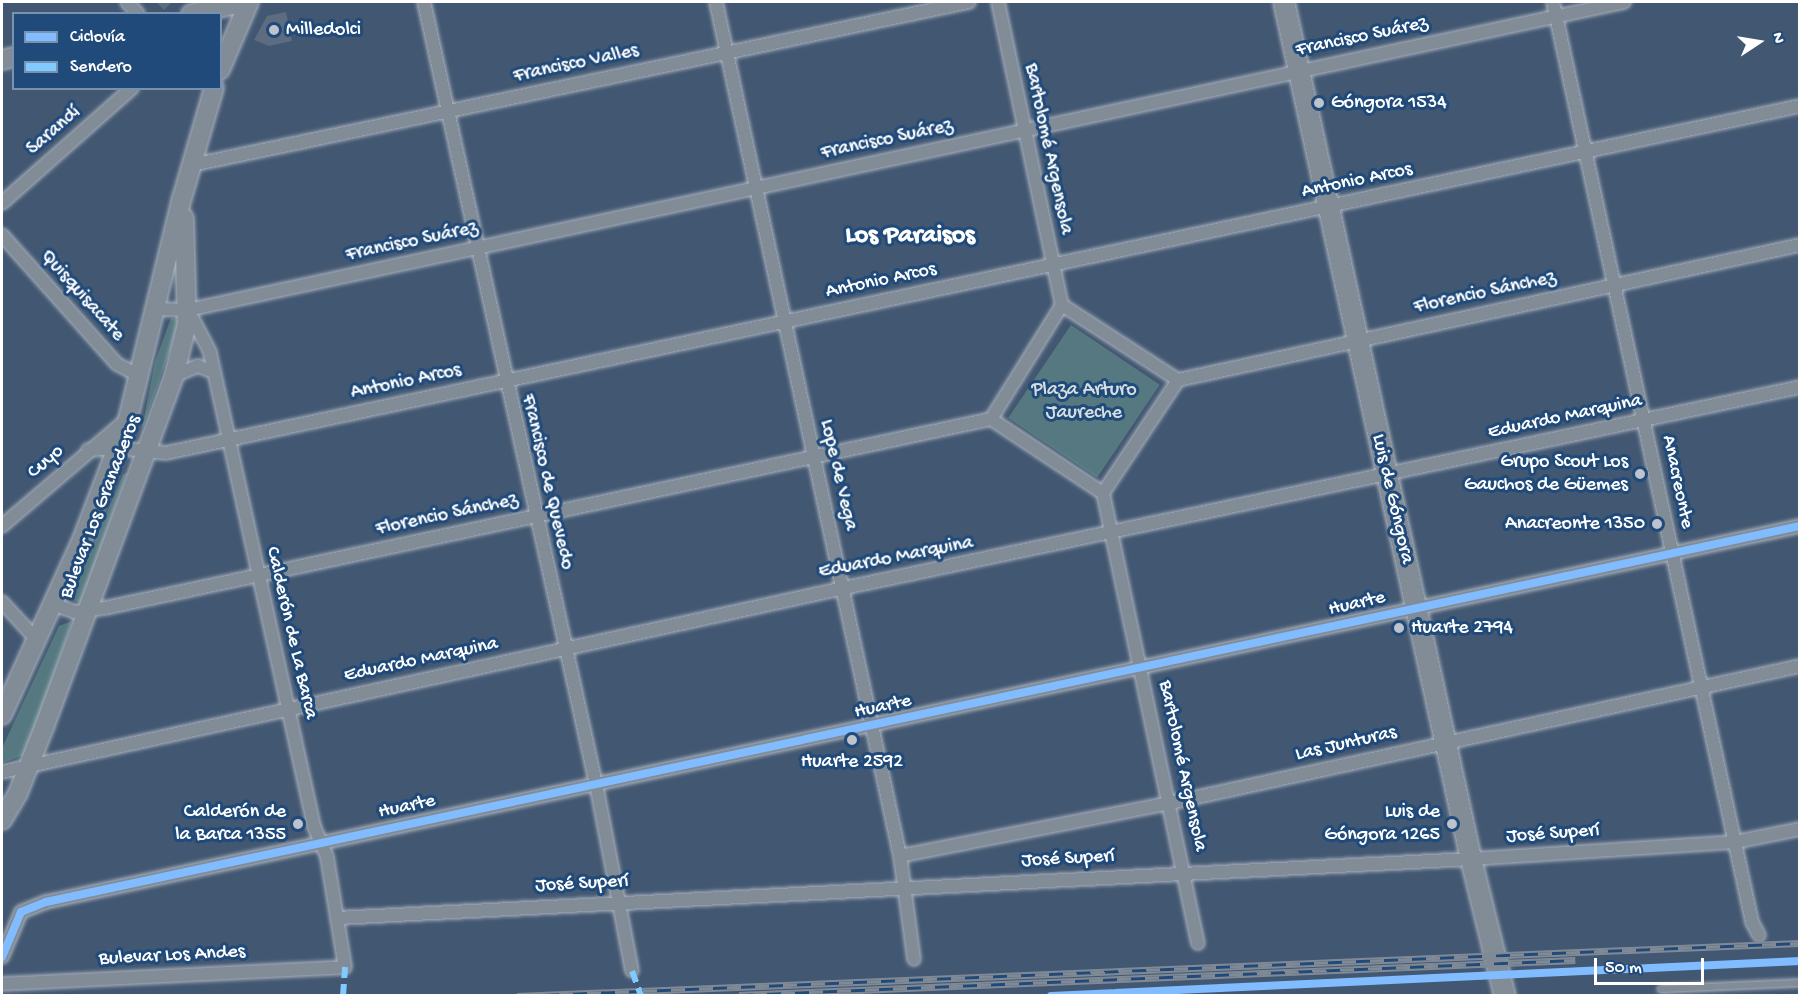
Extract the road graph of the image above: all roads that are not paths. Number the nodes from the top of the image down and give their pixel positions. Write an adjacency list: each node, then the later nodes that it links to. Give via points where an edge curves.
1 (247, 2): 9 (main road); 12 (main road)
2 (424, 2): 17 (street, Francisco de Quevedo)
3 (716, 2): 11 (street, Lope de Vega)
4 (969, 2): 11 (street, Francisco Valles)
5 (998, 2): 18 (street, Bartolomé Argensola)
6 (1284, 2): 13 (main road, Luis de Góngora)
7 (1553, 2): 10 (street, Anacreonte)
8 (1624, 2): 10 (street, Francisco Suárez)
9 (200, 12)
10 (1556, 16): 13 (street, Francisco Suárez); 19 (street, Anacreonte)
11 (727, 53): 17 (street, Francisco Valles); 21 (street, Lope de Vega)
12 (222, 65)
13 (1299, 70): 18 (street, Francisco Suárez); 24 (main road, Luis de Góngora)
14 (130, 90): 23 (street, Sarandí)
15 (213, 90): 20 (main road, Bulevar Los Granaderos)
16 (1800, 106): 19 (street, Antonio Arcos)
17 (446, 112): 20 (street, Francisco Valles); 27 (street, Francisco de Quevedo)
18 (1025, 132): 21 (street, Francisco Suárez); 28 (street, Bartolomé Argensola)
19 (1585, 152): 24 (street, Antonio Arcos); 29 (street, Anacreonte)
20 (192, 165): 22 (main road, Bulevar Los Granaderos)
21 (754, 187): 27 (street, Francisco Suárez); 33 (street, Lope de Vega)
22 (182, 198): 31 (main road, Bulevar Los Granaderos); 32 (main road, Bulevar Los Granaderos)
23 (2, 203)
24 (1330, 206): 28 (street, Antonio Arcos); 34 (main road, Luis de Góngora)
25 (2, 235): 36 (street, Quisquisacate, via 117,364)
26 (1800, 245): 29 (street, Florencio Sánchez)
27 (476, 248): 32 (street, Francisco Suárez); 39 (street, Francisco de Quevedo)
28 (1053, 265): 30 (street, Bartolomé Argensola); 33 (street, Antonio Arcos)
29 (1614, 285): 34 (street, Florencio Sánchez); 43 (street, Anacreonte)
30 (1062, 305): 38 (street); 42 (street)
31 (157, 309): 32 (street, Francisco Suárez); 36 (main road, Bulevar Los Granaderos)
32 (188, 310): 35 (street, Calderón de La Barca, via 204,336); 37 (main road, Bulevar Los Granaderos, via 186,335)
33 (785, 321): 39 (street, Antonio Arcos); 48 (street, Lope de Vega)
34 (1358, 340): 38 (street, Florencio Sánchez); 49 (main road, Luis de Góngora)
35 (214, 372): 37 (street, via 198,366); 44 (street, Calderón de La Barca)
36 (140, 376): 41 (main road, Bulevar Los Granaderos)
37 (174, 376): 47 (main road, Bulevar Los Granaderos)
38 (1178, 380): 50 (street)
39 (505, 381): 44 (street, Antonio Arcos); 51 (street, Francisco de Quevedo)
40 (1800, 387): 43 (street, Eduardo Marquina)
41 (128, 419): 45 (main road, Bulevar Los Granaderos); 46 (street, Cuyo)
42 (991, 419): 48 (street, Florencio Sánchez); 50 (street)
43 (1644, 421): 49 (street, Eduardo Marquina); 55 (street, Anacreonte)
44 (229, 440): 47 (street, Antonio Arcos, via 166,453); 56 (street, Calderón de La Barca)
45 (117, 448): 46 (street, Cuyo); 47 (street, Cuyo); 59 (main road, Bulevar Los Granaderos)
46 (88, 450): 52 (street, Cuyo)
47 (147, 452): 61 (main road, Bulevar Los Granaderos)
48 (813, 456): 51 (street, Florencio Sánchez); 57 (street, Lope de Vega)
49 (1386, 474): 54 (street, Eduardo Marquina); 60 (main road, Luis de Góngora)
50 (1103, 493): 54 (street, Bartolomé Argensola)
51 (535, 515): 56 (street, Florencio Sánchez); 63 (street, Francisco de Quevedo)
52 (2, 526)
53 (1800, 526): 55 (street, Huarte)
54 (1112, 534): 57 (street, Eduardo Marquina); 65 (street, Bartolomé Argensola)
55 (1672, 553): 60 (street, Huarte); 66 (street, Anacreonte)
56 (258, 576): 61 (street, Florencio Sánchez); 67 (street, Calderón de La Barca)
57 (844, 588): 63 (street, Eduardo Marquina); 69 (street, Lope de Vega)
58 (2, 602): 62 (street)
59 (52, 604): 61 (street, Florencio Sánchez); 62 (main road, Bulevar Los Granaderos)
60 (1417, 608): 65 (street, Huarte); 70 (main road, Luis de Góngora)
61 (85, 612): 71 (main road, Bulevar Los Granaderos)
62 (36, 639): 68 (main road, Bulevar Los Granaderos)
63 (564, 649): 67 (street, Eduardo Marquina); 73 (street, Francisco de Quevedo)
64 (1800, 666): 66 (street, Las Junturas)
65 (1142, 670): 69 (street, Huarte); 74 (street, Bartolomé Argensola)
66 (1702, 686): 70 (street, Las Junturas); 77 (street, Anacreonte)
67 (288, 707): 71 (street, Eduardo Marquina); 78 (street, Calderón de La Barca)
68 (2, 715)
69 (873, 725): 73 (street, Huarte); 79 (street, Lope de Vega)
70 (1445, 742): 74 (street, Las Junturas); 80 (main road, Luis de Góngora)
71 (29, 765): 72 (street, Eduardo Marquina); 75 (main road, Bulevar Los Granaderos)
72 (2, 772)
73 (596, 784): 78 (street, Huarte); 83 (street, Francisco de Quevedo)
74 (1170, 803): 79 (street, Las Junturas); 81 (street, Bartolomé Argensola)
75 (2, 820)
76 (1800, 829): 77 (street, José Superí)
77 (1735, 842): 80 (street, José Superí); 85 (street, Anacreonte, via 1752,922)
78 (321, 843): 84 (street, Calderón de La Barca); 87 (street, Huarte, via 30,907 16,921)
79 (900, 856): 82 (street, Lope de Vega)
80 (1471, 859): 81 (street, José Superí); 94 (main road, Luis de Góngora)
81 (1184, 872): 82 (street, José Superí); 86 (street, Bartolomé Argensola)
82 (906, 888): 83 (street, José Superí); 88 (street, Lope de Vega)
83 (621, 902): 84 (street, José Superí); 90 (street, Francisco de Quevedo)
84 (337, 918): 89 (street, Calderón de La Barca)
85 (1759, 935)
86 (1198, 943)
87 (2, 957)
88 (914, 959)
89 (345, 967): 92 (street, Bulevar Los Andes)
90 (632, 971)
91 (1800, 983): 93 (lane)
92 (2, 984)
93 (1661, 989)
94 (1505, 996)

